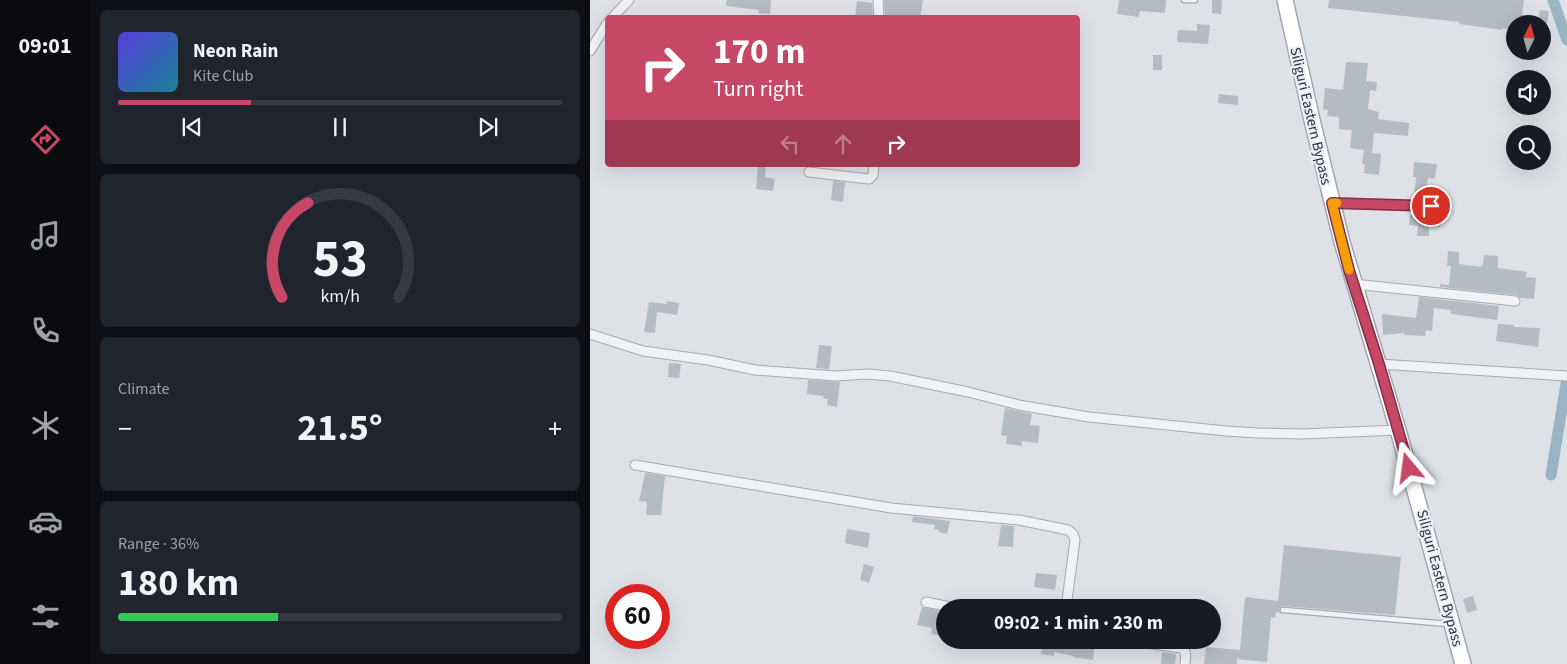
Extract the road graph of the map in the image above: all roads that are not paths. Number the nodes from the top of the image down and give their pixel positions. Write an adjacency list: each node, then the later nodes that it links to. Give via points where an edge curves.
1 (630, 0): 6 (street)
2 (878, 0): 7 (street)
3 (1184, 0): 4 (lane)
4 (1195, 0)
5 (1285, 0): 12 (main road, Siliguri Eastern Bypass)
6 (615, 15)
7 (879, 15)
8 (605, 27): 9 (street)
9 (590, 51)
10 (874, 167): 11 (street, via 869,179)
11 (809, 172)
12 (1332, 203): 13 (street); 14 (main road, Siliguri Eastern Bypass)
13 (1431, 206)
14 (1354, 284): 15 (street); 17 (main road, Siliguri Eastern Bypass)
15 (1515, 301)
16 (590, 334): 19 (street, via 643,351 754,370 890,376 1080,416 1257,433)
17 (1379, 364): 18 (street); 19 (main road, Siliguri Eastern Bypass)
18 (1567, 376)
19 (1398, 430): 25 (main road, Siliguri Eastern Bypass)
20 (635, 465): 21 (street, via 892,508 1019,520 1068,530 1075,540)
21 (1067, 599)
22 (926, 602): 23 (street)
23 (936, 604)
24 (1283, 610): 25 (lane)
25 (1453, 625): 28 (main road, Siliguri Eastern Bypass)
26 (1183, 649): 27 (street)
27 (1185, 664)
28 (1463, 664)

